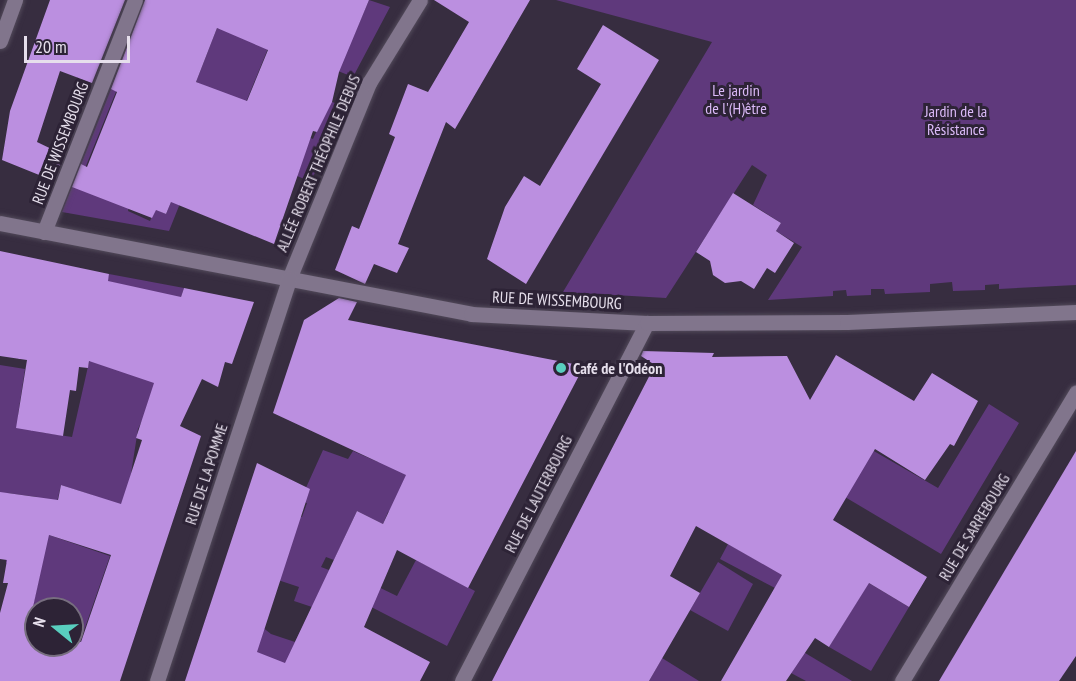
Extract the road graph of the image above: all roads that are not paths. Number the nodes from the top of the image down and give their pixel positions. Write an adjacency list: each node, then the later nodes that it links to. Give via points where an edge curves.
1 (15, 0): 4 (street)
2 (135, 0): 6 (street, RUE DE WISSEMBOURG)
3 (420, 0): 7 (street, ALLÉE ROBERT THÉOPHILE DEBUS, via 369,83)
4 (0, 41)
5 (0, 223): 6 (street, RUE DE WISSEMBOURG)
6 (44, 232): 7 (street, RUE DE WISSEMBOURG)
7 (289, 279): 9 (street, RUE DE WISSEMBOURG, via 471,314); 11 (street, RUE DE LA POMME)
8 (1076, 312): 9 (street, RUE DE WISSEMBOURG, via 848,322)
9 (647, 323): 12 (street, RUE DE LAUTERBOURG)
10 (1076, 392): 13 (street, RUE DE SARREBOURG)
11 (157, 681)
12 (462, 681)
13 (903, 681)

